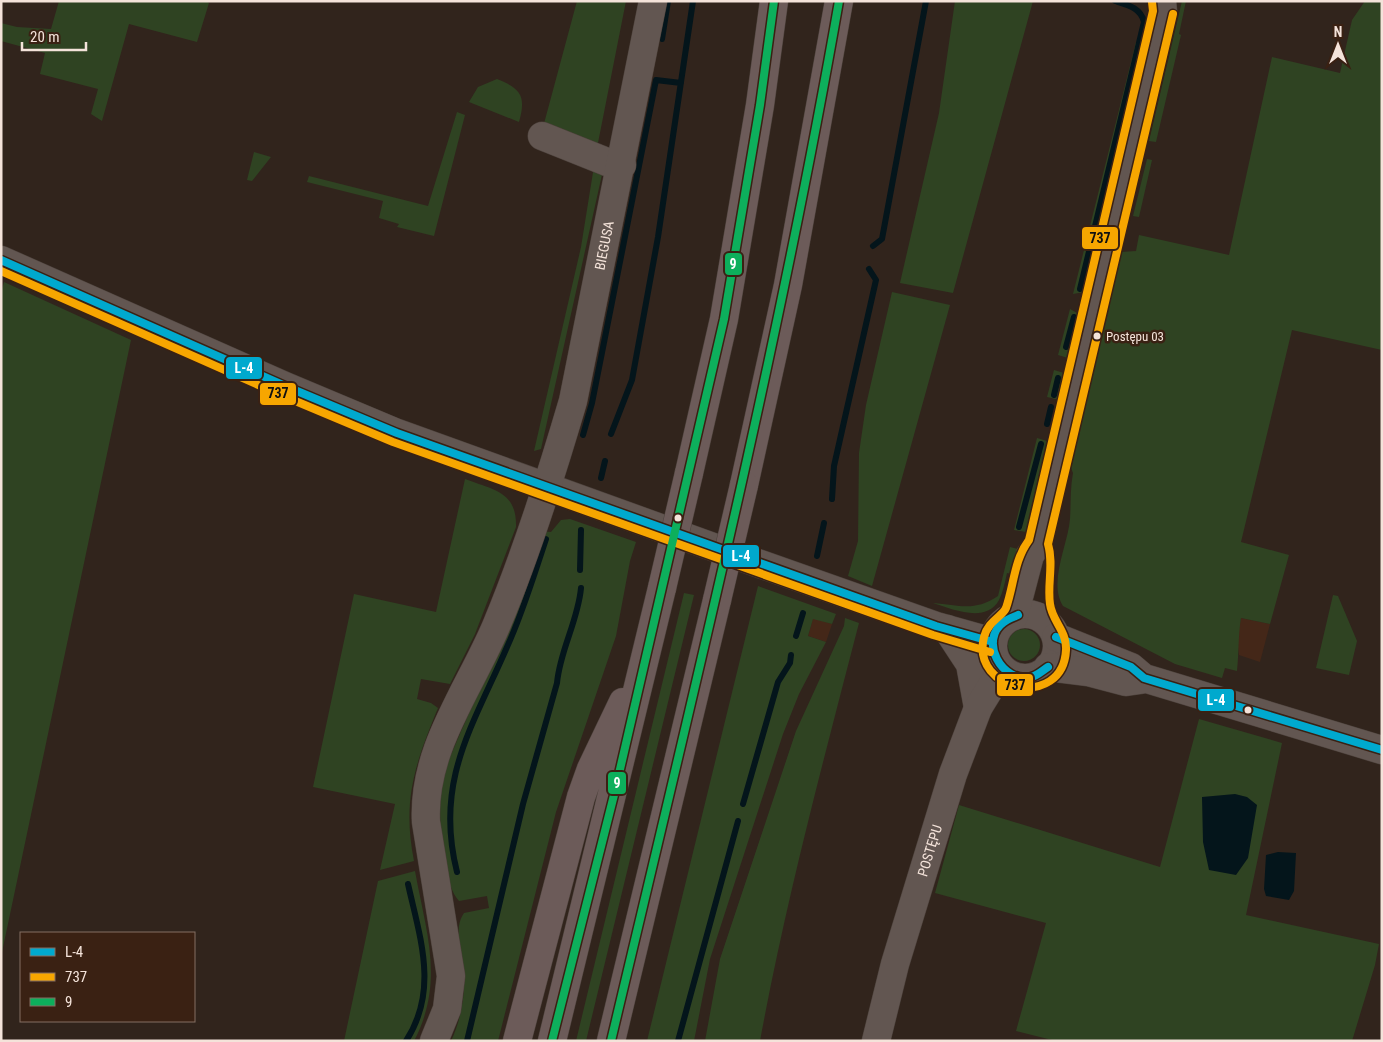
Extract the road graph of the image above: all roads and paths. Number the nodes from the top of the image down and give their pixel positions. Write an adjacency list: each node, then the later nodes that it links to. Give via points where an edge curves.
1 (653, 1): 6 (street, BIEGUSA)
2 (774, 1): 14 (highway, bridge, via 724,318)
3 (839, 1): 20 (highway, bridge, via 788,285)
4 (1162, 1): 9 (street, via 1163,12)
5 (542, 136): 6 (street)
6 (622, 165): 8 (street, BIEGUSA, via 573,401)
7 (1, 260): 8 (street, via 376,424)
8 (548, 487): 11 (street); 21 (street, BIEGUSA, via 496,625 433,761 425,799 431,860 451,976 447,1009)
9 (1038, 544): 10 (street, via 1030,555); 12 (street, via 1044,560 1038,596)
10 (1014, 616): 12 (street, via 1029,615); 13 (street, via 1001,624)
11 (947, 629): 13 (street); 18 (street, via 970,664)
12 (1049, 629): 15 (street, via 1056,654); 17 (street, via 1131,667)
13 (993, 642): 16 (street, via 995,659)
14 (647, 651): 22 (highway, via 581,796); 23 (highway)
15 (1048, 668): 16 (street, via 1036,676 1022,678); 17 (street, via 1088,672 1126,682)
16 (1002, 669): 18 (street, POSTĘPU)
17 (1144, 678): 19 (street)
18 (978, 708): 24 (street, POSTĘPU, via 925,862)
19 (1382, 750)
20 (613, 1037)
21 (434, 1041)
22 (516, 1041)
23 (552, 1041)
24 (876, 1041)

